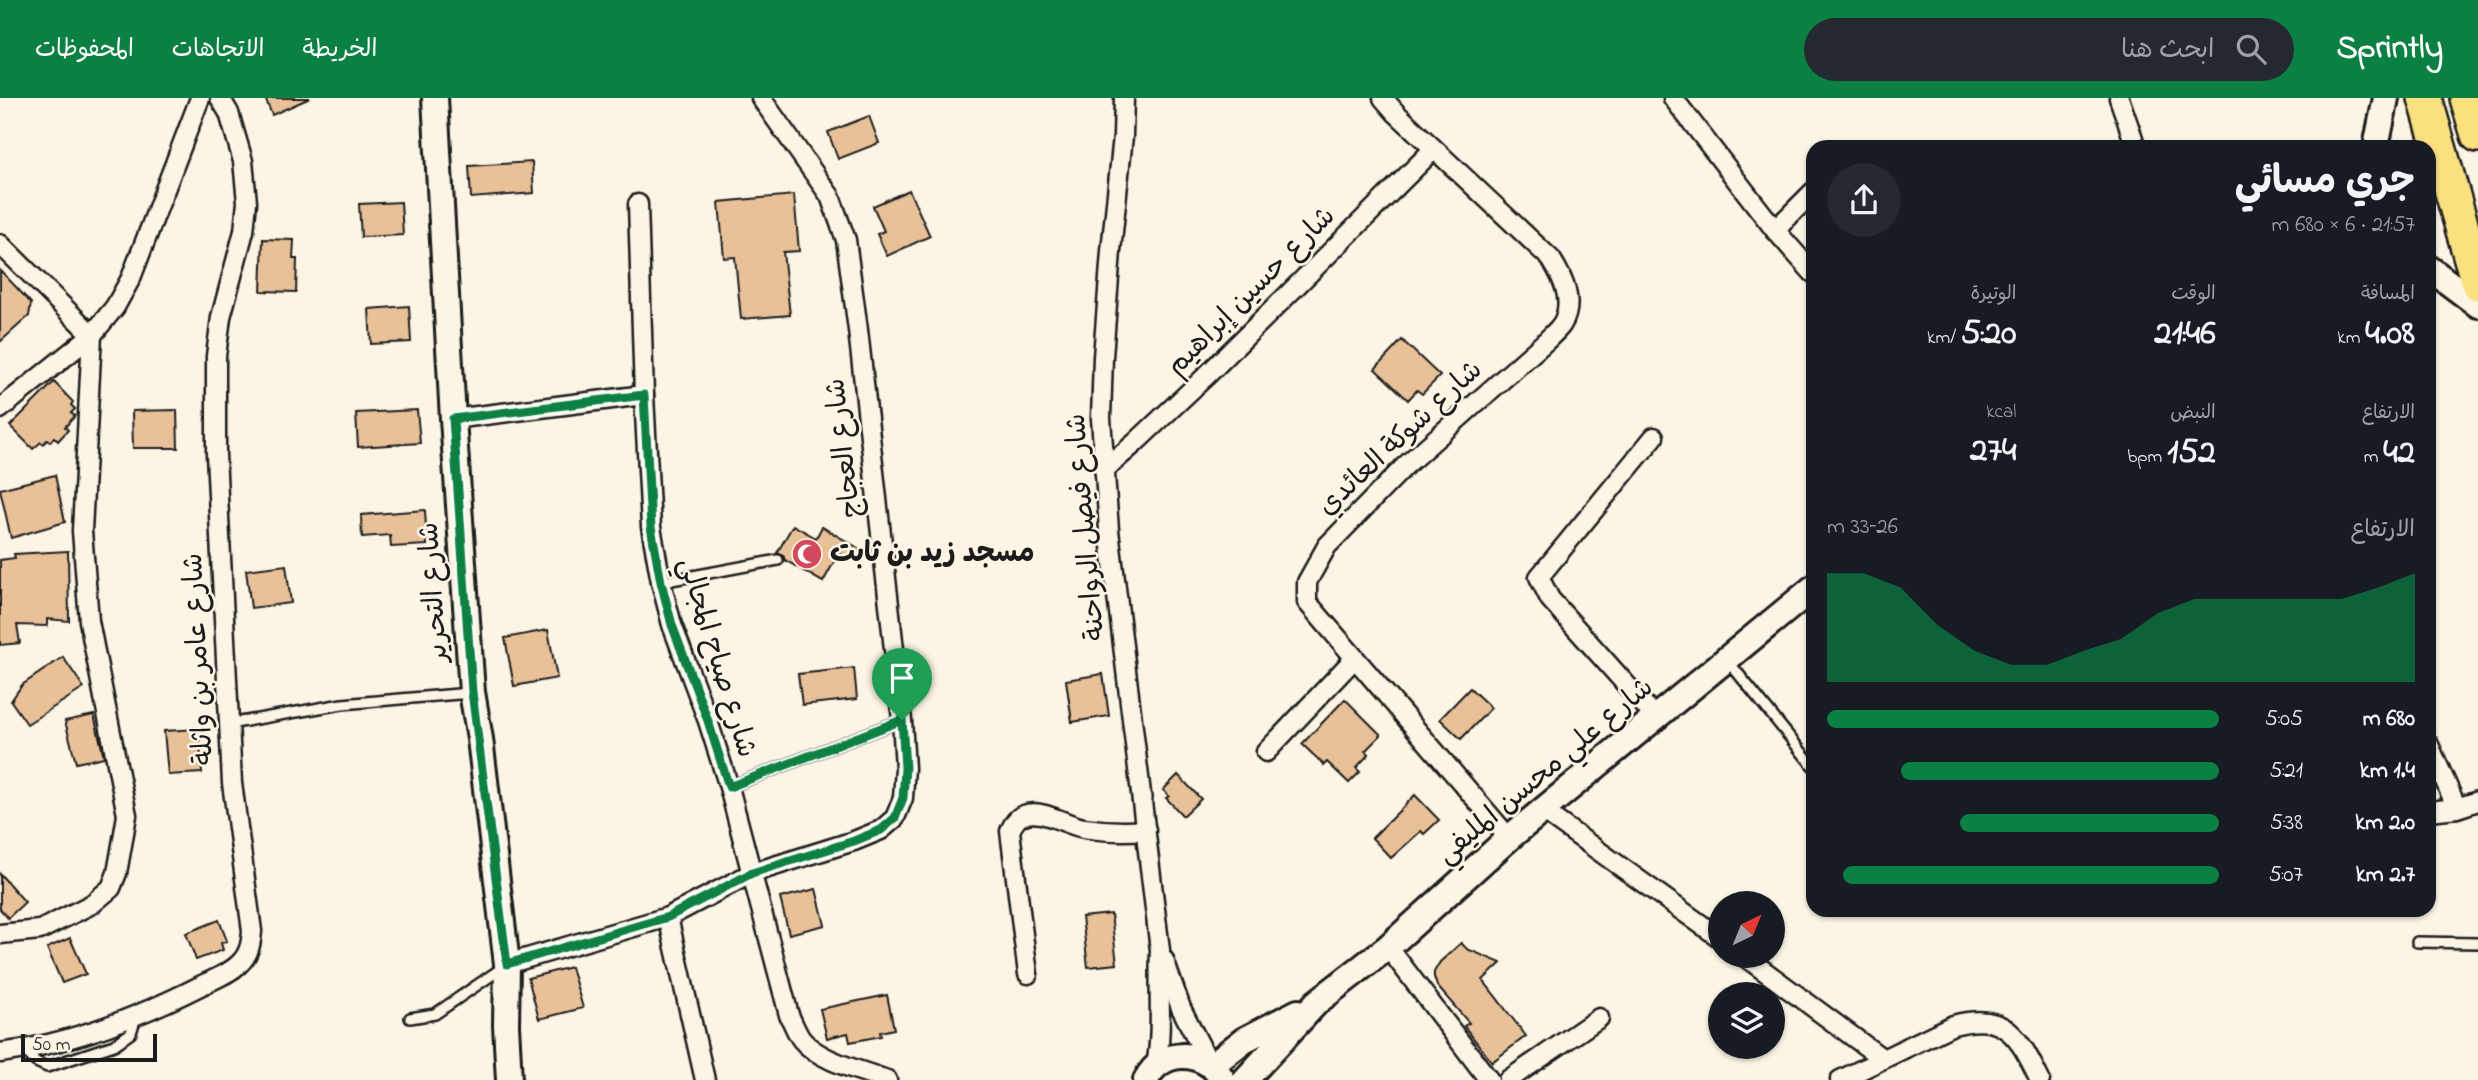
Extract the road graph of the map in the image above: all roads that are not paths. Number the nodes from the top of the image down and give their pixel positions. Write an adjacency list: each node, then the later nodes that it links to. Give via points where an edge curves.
1 (200, 98): 24 (street, via 131,278)
2 (220, 98): 38 (street, شارع عامر بن واثلة, via 243,161 247,202 216,356)
3 (435, 98): 27 (street, شارع التحرير)
4 (761, 98): 37 (street, شارع العجاج, via 830,196 845,240)
5 (1124, 98): 29 (street, شارع فيصل الرواحنة, via 1103,357)
6 (1383, 98): 15 (street, شارع شوكة العائدي)
7 (1673, 98): 18 (street)
8 (2119, 98): 13 (street)
9 (2386, 98): 14 (street)
10 (2425, 98): 22 (highway)
11 (2467, 98): 12 (highway)
12 (2478, 135)
13 (2134, 140)
14 (2377, 140)
15 (1434, 149): 29 (street, شارع حسين إبراهيم, via 1205,377); 33 (street, شارع شوكة العائدي, via 1551,259 1565,282 1567,306 1562,324 1546,341 1406,465 1326,545 1307,582 1307,602)
16 (1806, 199): 18 (street)
17 (638, 204): 25 (street, شارع صياح المجالي)
18 (1775, 230): 20 (street)
19 (0, 244): 24 (street)
20 (1806, 265)
21 (2436, 273): 23 (street)
22 (2478, 283)
23 (2478, 305)
24 (92, 335): 26 (street); 52 (street, via 82,531 89,621 127,815 111,888 92,904 40,930)
25 (644, 395): 27 (street); 31 (street, شارع صياح المجالي, via 651,527)
26 (0, 409)
27 (453, 419): 35 (street, شارع التحرير)
28 (1654, 437): 36 (street, via 1539,577 1550,599)
29 (1104, 470): 47 (street, شارع فيصل الرواحنة)
30 (778, 560): 31 (lane)
31 (661, 582): 42 (street, شارع صياح المجالي)
32 (1806, 593): 34 (street, شارع علي محسن المليفي)
33 (1355, 658): 39 (street); 48 (street, شارع شوكة العائدي)
34 (1727, 660): 36 (street, شارع علي محسن المليفي); 40 (lane)
35 (472, 692): 38 (lane, via 342,705); 57 (street, شارع التحرير)
36 (1656, 718): 46 (street, شارع علي محسن المليفي)
37 (902, 720): 42 (lane); 49 (street, شارع العجاج, via 903,798 895,818 881,830 854,841)
38 (229, 724): 63 (street, شارع عامر بن واثلة, via 232,783 252,931 250,949 240,964 137,1014 65,1040)
39 (1266, 752)
40 (1806, 757)
41 (2436, 761): 44 (street)
42 (729, 787): 49 (street, شارع صياح المجالي)
43 (2478, 801): 44 (street)
44 (2457, 808): 45 (street)
45 (2436, 810)
46 (1543, 811): 48 (street, شارع علي محسن المليفي); 51 (street)
47 (1146, 830): 56 (street, شارع فيصل الرواحنة); 59 (street, via 1082,828 1034,813 1014,821 1010,831)
48 (1509, 838): 55 (street, شارع علي محسن المليفي)
49 (752, 873): 50 (street, شارع العجاج); 69 (street, شارع صياح المجالي, via 789,1015 802,1040 840,1063)
50 (668, 917): 57 (street, شارع العجاج); 68 (street)
51 (1708, 928)
52 (0, 934)
53 (2417, 942): 54 (lane)
54 (2478, 943)
55 (1388, 947): 60 (street, شارع علي محسن المليفي); 71 (street)
56 (1160, 950): 65 (street, شارع فيصل الرواحنة, via 1181,1008); 66 (street, شارع فيصل الرواحنة, via 1159,1042)
57 (507, 964): 61 (lane, via 435,1014); 67 (street, شارع التحرير)
58 (1760, 968): 64 (street)
59 (1028, 974)
60 (1317, 1002): 65 (street, شارع علي محسن المليفي, via 1244,1040); 70 (street, شارع علي محسن المليفي)
61 (410, 1018)
62 (1599, 1018): 72 (street)
63 (0, 1054)
64 (1883, 1059): 73 (street); 74 (street, via 1953,1025 1992,1022 2007,1029 2024,1048)
65 (1214, 1069): 66 (street, via 1199,1058 1176,1056)
66 (1151, 1073)
67 (509, 1080)
68 (705, 1080)
69 (887, 1080)
70 (1245, 1080)
71 (1489, 1080)
72 (1508, 1080)
73 (1840, 1080)
74 (2040, 1080)

